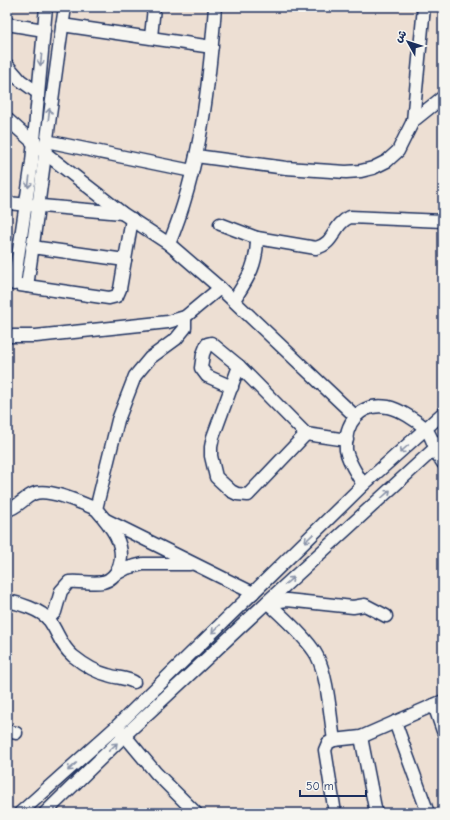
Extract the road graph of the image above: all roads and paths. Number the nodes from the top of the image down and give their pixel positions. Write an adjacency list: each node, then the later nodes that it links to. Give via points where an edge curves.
1 (46, 7): 8 (street)
2 (65, 7): 7 (street)
3 (154, 7): 9 (street)
4 (215, 7): 10 (street)
5 (424, 7): 15 (street)
6 (7, 24): 8 (street)
7 (62, 25): 9 (street); 17 (street, one-way to 7)
8 (44, 30): 12 (street, one-way to 12)
9 (151, 37): 10 (street)
10 (212, 47): 18 (street)
11 (7, 64): 12 (street, via 20,80)
12 (38, 93): 16 (street)
13 (443, 97): 15 (street)
14 (7, 119): 16 (street)
15 (413, 121): 18 (street, via 398,151 387,161 361,171 286,168)
16 (34, 143): 17 (street); 21 (street, one-way to 21)
17 (46, 147): 19 (street); 22 (street); 23 (street)
18 (196, 156): 19 (street)
19 (192, 171): 27 (street)
20 (7, 203): 21 (street)
21 (26, 205): 22 (street); 30 (street)
22 (39, 206): 23 (street); 28 (street)
23 (127, 216): 27 (street); 29 (street)
24 (443, 221): 26 (street, via 350,217 337,227 330,241 316,248)
25 (220, 224): 26 (street)
26 (257, 238): 33 (street, via 256,259 252,270)
27 (169, 244): 32 (street)
28 (32, 247): 29 (street); 31 (street)
29 (125, 260): 31 (street, via 119,293 113,298)
30 (10, 283): 31 (street)
31 (26, 286)
32 (220, 288): 33 (street); 34 (street)
33 (234, 300): 39 (street)
34 (185, 316): 35 (street, via 168,322 36,336); 46 (street, via 185,328 176,339 150,358 135,376 118,420)
35 (7, 336)
36 (239, 366): 37 (street); 37 (street, via 211,343 205,347 201,368 208,376); 41 (street)
37 (232, 387): 41 (street, via 211,446 216,477 231,491 248,495)
38 (443, 413): 40 (street)
39 (354, 416): 40 (street, via 369,408 387,407); 42 (street)
40 (426, 429): 43 (street); 45 (street, one-way to 45)
41 (306, 434): 42 (street)
42 (346, 440): 45 (street, via 346,451)
43 (439, 445): 44 (street); 53 (street, one-way to 43)
44 (443, 463)
45 (363, 485): 51 (street, one-way to 51)
46 (96, 509): 47 (street, via 67,497 40,491); 48 (street)
47 (7, 510)
48 (105, 519): 49 (street); 50 (street, via 121,550)
49 (194, 564): 50 (street, via 143,564); 51 (street)
50 (116, 574): 55 (street, via 103,582 69,582 61,591 54,612)
51 (253, 593): 59 (street, one-way to 59)
52 (7, 601): 55 (street, via 28,607)
53 (269, 603): 54 (street, via 287,600 353,607 365,604); 61 (street); 63 (street, via 306,642 321,664)
54 (386, 616)
55 (48, 619): 56 (street, via 60,642 72,656 100,673)
56 (134, 682)
57 (438, 703): 58 (street); 60 (street)
58 (395, 722): 62 (street); 71 (street)
59 (117, 726): 61 (street); 64 (street)
60 (443, 731)
61 (125, 735): 65 (street, one-way to 61); 68 (street, via 156,773)
62 (361, 737): 63 (street); 70 (street)
63 (334, 740): 69 (street, via 328,743 325,750)
64 (91, 749): 65 (street); 66 (street, one-way to 66)
65 (100, 759): 67 (street)
66 (20, 813)
67 (45, 813)
68 (196, 813)
69 (335, 813)
70 (376, 813)
71 (428, 813)

